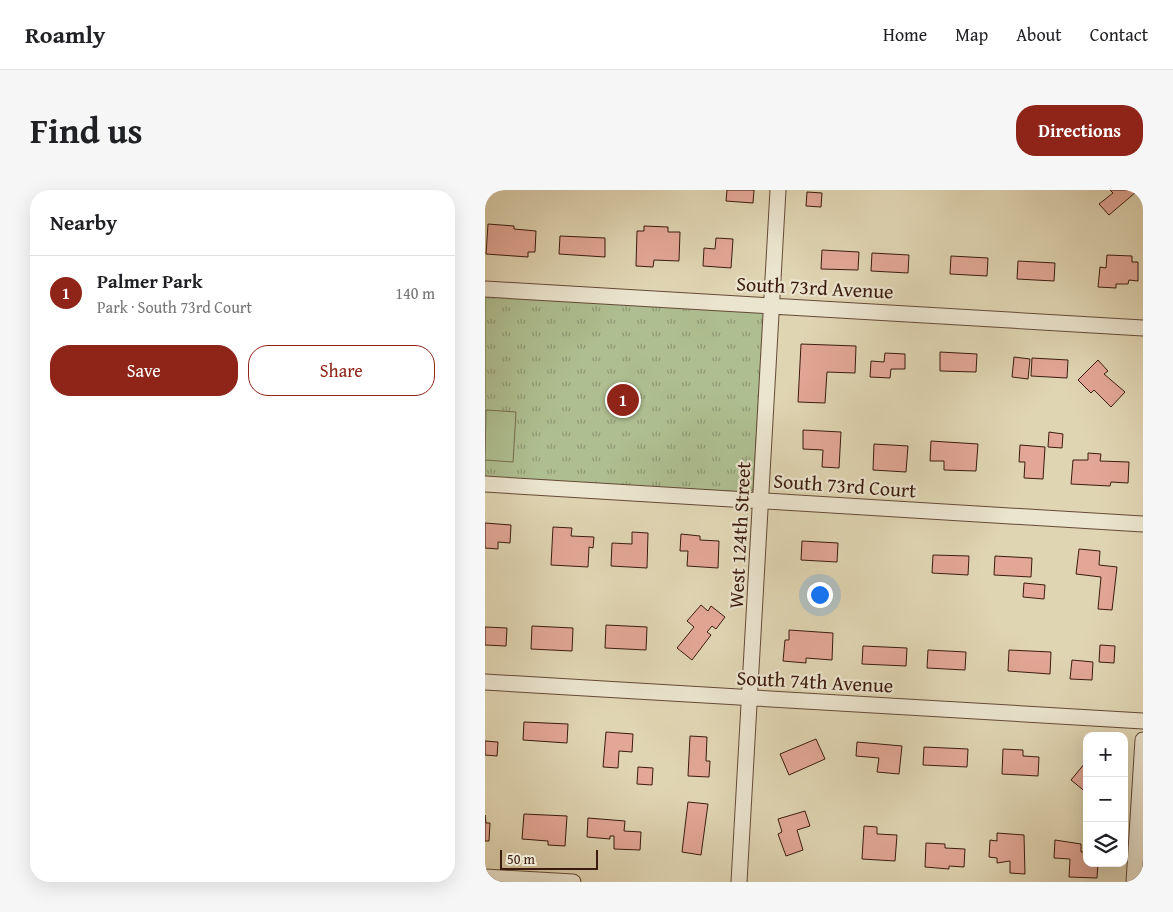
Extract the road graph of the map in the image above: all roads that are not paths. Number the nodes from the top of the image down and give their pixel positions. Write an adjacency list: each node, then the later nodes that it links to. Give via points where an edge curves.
1 (778, 190): 3 (street, West 124th Street)
2 (485, 289): 3 (street, South 73rd Avenue)
3 (771, 304): 4 (street, South 73rd Avenue); 6 (street, West 124th Street)
4 (1143, 328)
5 (485, 484): 6 (street, South 73rd Court)
6 (761, 500): 7 (street, South 73rd Court); 9 (street, West 124th Street)
7 (1143, 524)
8 (485, 682): 9 (street, South 74th Avenue)
9 (750, 698): 10 (street, South 74th Avenue); 14 (street, West 124th Street)
10 (1143, 721)
11 (1143, 740): 15 (street)
12 (485, 877): 13 (street)
13 (573, 882)
14 (739, 882)
15 (1134, 882)

